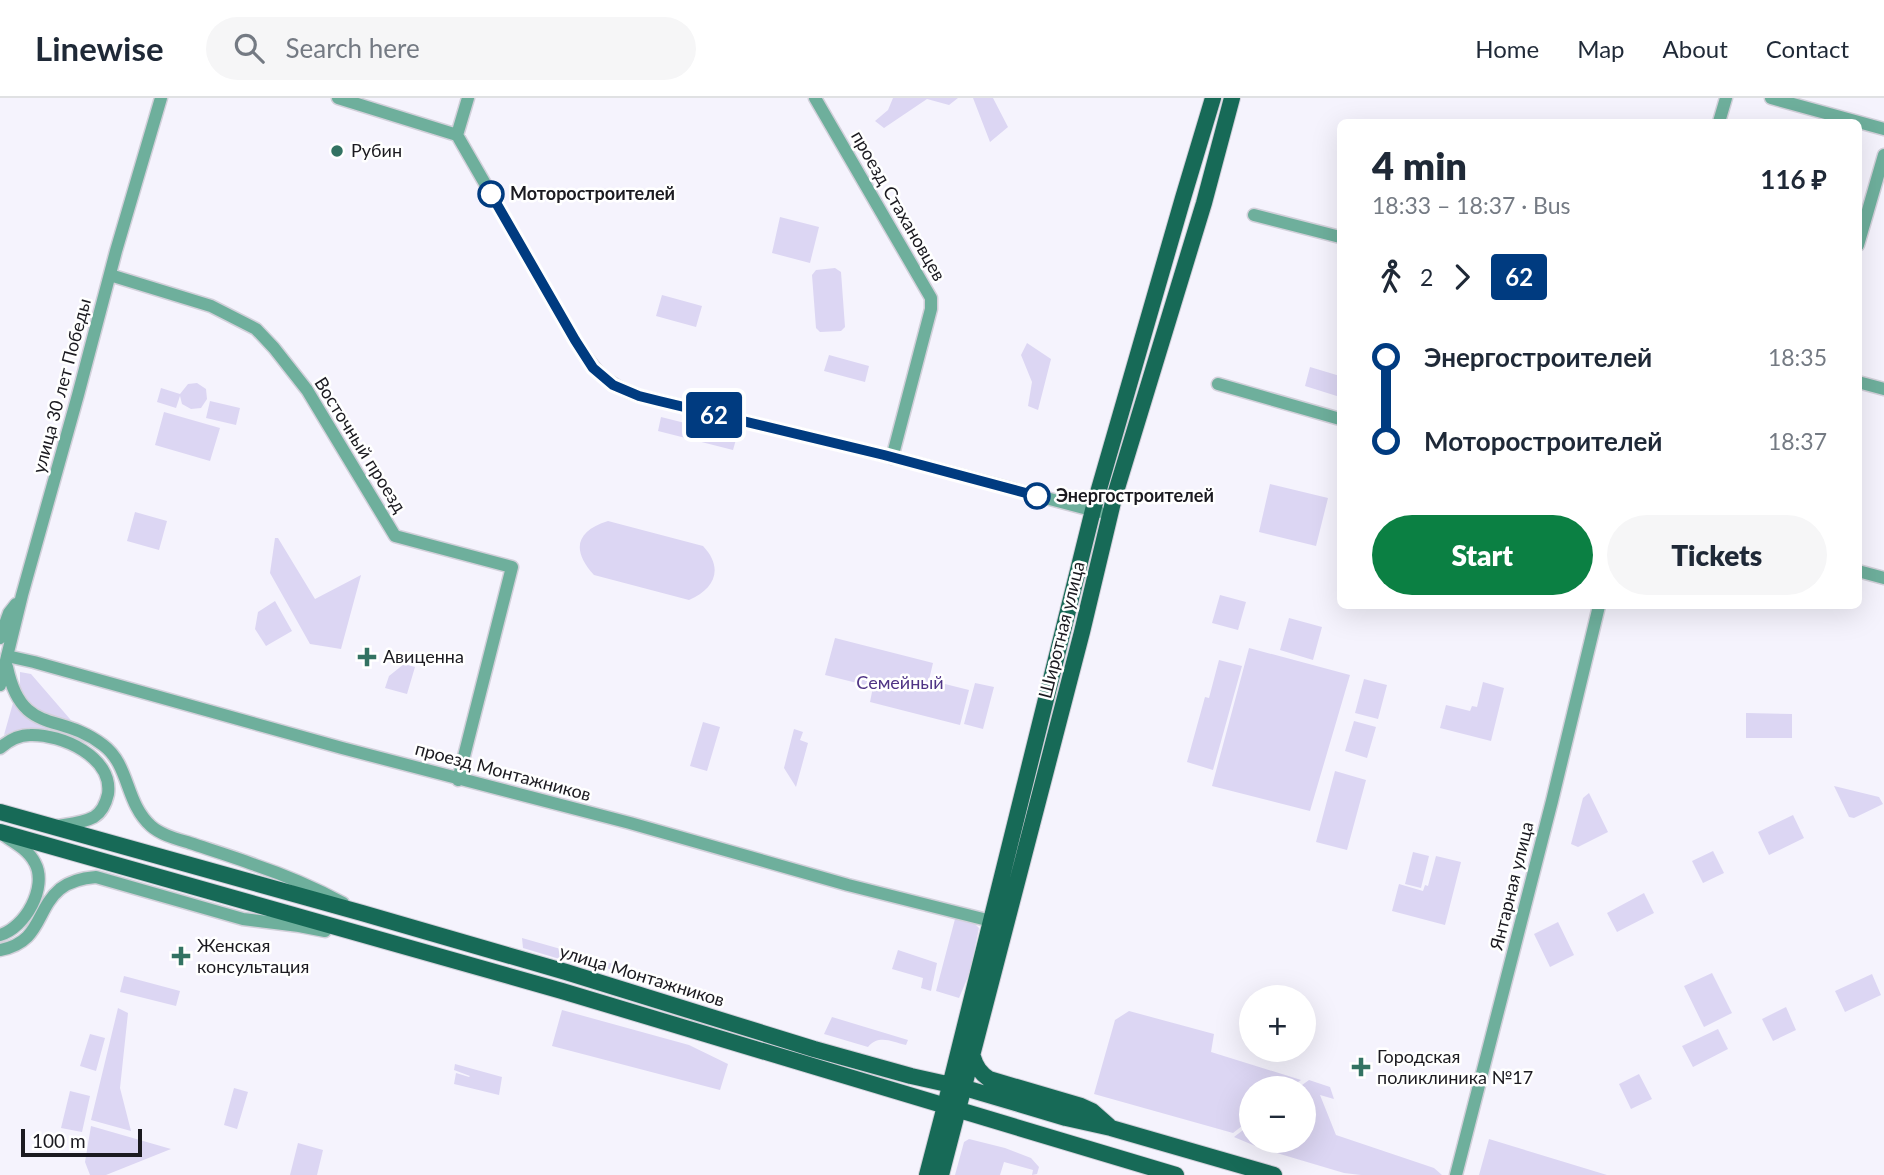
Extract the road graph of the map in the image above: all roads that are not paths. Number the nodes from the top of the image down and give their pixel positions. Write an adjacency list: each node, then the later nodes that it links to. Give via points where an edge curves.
1 (161, 98): 22 (street, улица 30 лет Победы)
2 (338, 98): 13 (street)
3 (468, 98): 13 (street)
4 (815, 98): 27 (street, проезд Стахановцев, via 931,298)
5 (1213, 98): 15 (main road, Широтная улица)
6 (1232, 98): 16 (main road, Широтная улица)
7 (1726, 98): 9 (street)
8 (1771, 98): 10 (street)
9 (1720, 119)
10 (1848, 119)
11 (1862, 123): 12 (street)
12 (1884, 129)
13 (457, 135): 27 (street, via 575,340 593,368 613,385 639,396)
14 (1884, 155): 18 (street)
15 (1183, 198): 16 (main road, via 1187,210 1200,209); 19 (main road, Широтная улица)
16 (1204, 203): 21 (main road, Широтная улица)
17 (1254, 215): 20 (street)
18 (1862, 231)
19 (1172, 236): 21 (main road, via 1187,231); 28 (main road, Широтная улица)
20 (1337, 236)
21 (1192, 241): 29 (main road, Широтная улица)
22 (110, 275): 32 (street, улица 30 лет Победы); 40 (street, Восточный проезд, via 211,306 256,329 307,390 396,536 512,567)
23 (1862, 383): 25 (street)
24 (1218, 384): 26 (street)
25 (1884, 389)
26 (1337, 418)
27 (892, 458): 28 (street)
28 (1093, 510): 29 (street); 37 (main road, Широтная улица)
29 (1110, 515): 39 (main road, Широтная улица)
30 (1862, 572): 31 (street)
31 (1884, 578)
32 (22, 595): 34 (street); 35 (street, улица 30 лет Победы)
33 (1598, 609): 59 (street, Янтарная улица)
34 (0, 638)
35 (6, 659): 36 (street, улица 30 лет Победы); 40 (street, проезд Монтажников, via 34,662); 46 (street, via 11,687 21,705 104,745 124,773 135,808 153,828 321,891)
36 (0, 685)
37 (1035, 746): 39 (main road, via 1041,756); 41 (main road, Широтная улица)
38 (0, 748): 44 (street, via 27,735 41,736 85,751 105,771 106,803 96,816)
39 (1052, 751): 42 (main road, Широтная улица)
40 (458, 779): 47 (street, проезд Монтажников)
41 (1025, 786): 42 (main road, via 1036,780); 47 (main road, Широтная улица)
42 (1041, 790): 51 (main road, Широтная улица)
43 (0, 812): 44 (main road, улица Монтажников)
44 (53, 827): 46 (main road, улица Монтажников)
45 (0, 832): 48 (street, via 28,852 40,874 39,887 24,918); 49 (main road)
46 (362, 913): 52 (main road, улица Монтажников, via 814,1049)
47 (991, 921): 52 (main road, Широтная улица)
48 (0, 935)
49 (402, 947): 50 (street, via 243,919 96,877 61,888 27,937); 53 (main road)
50 (0, 950)
51 (973, 1057): 52 (main road, Широтная улица); 54 (main road, via 975,1066 989,1079 1081,1106)
52 (958, 1087): 53 (main road, Широтная улица); 54 (main road, улица Монтажников)
53 (952, 1108): 55 (main road, Широтная улица); 56 (main road, Широтная улица); 57 (main road)
54 (1111, 1128): 58 (main road, улица Монтажников)
55 (927, 1175)
56 (941, 1175)
57 (1176, 1175)
58 (1273, 1175)
59 (1456, 1175)

